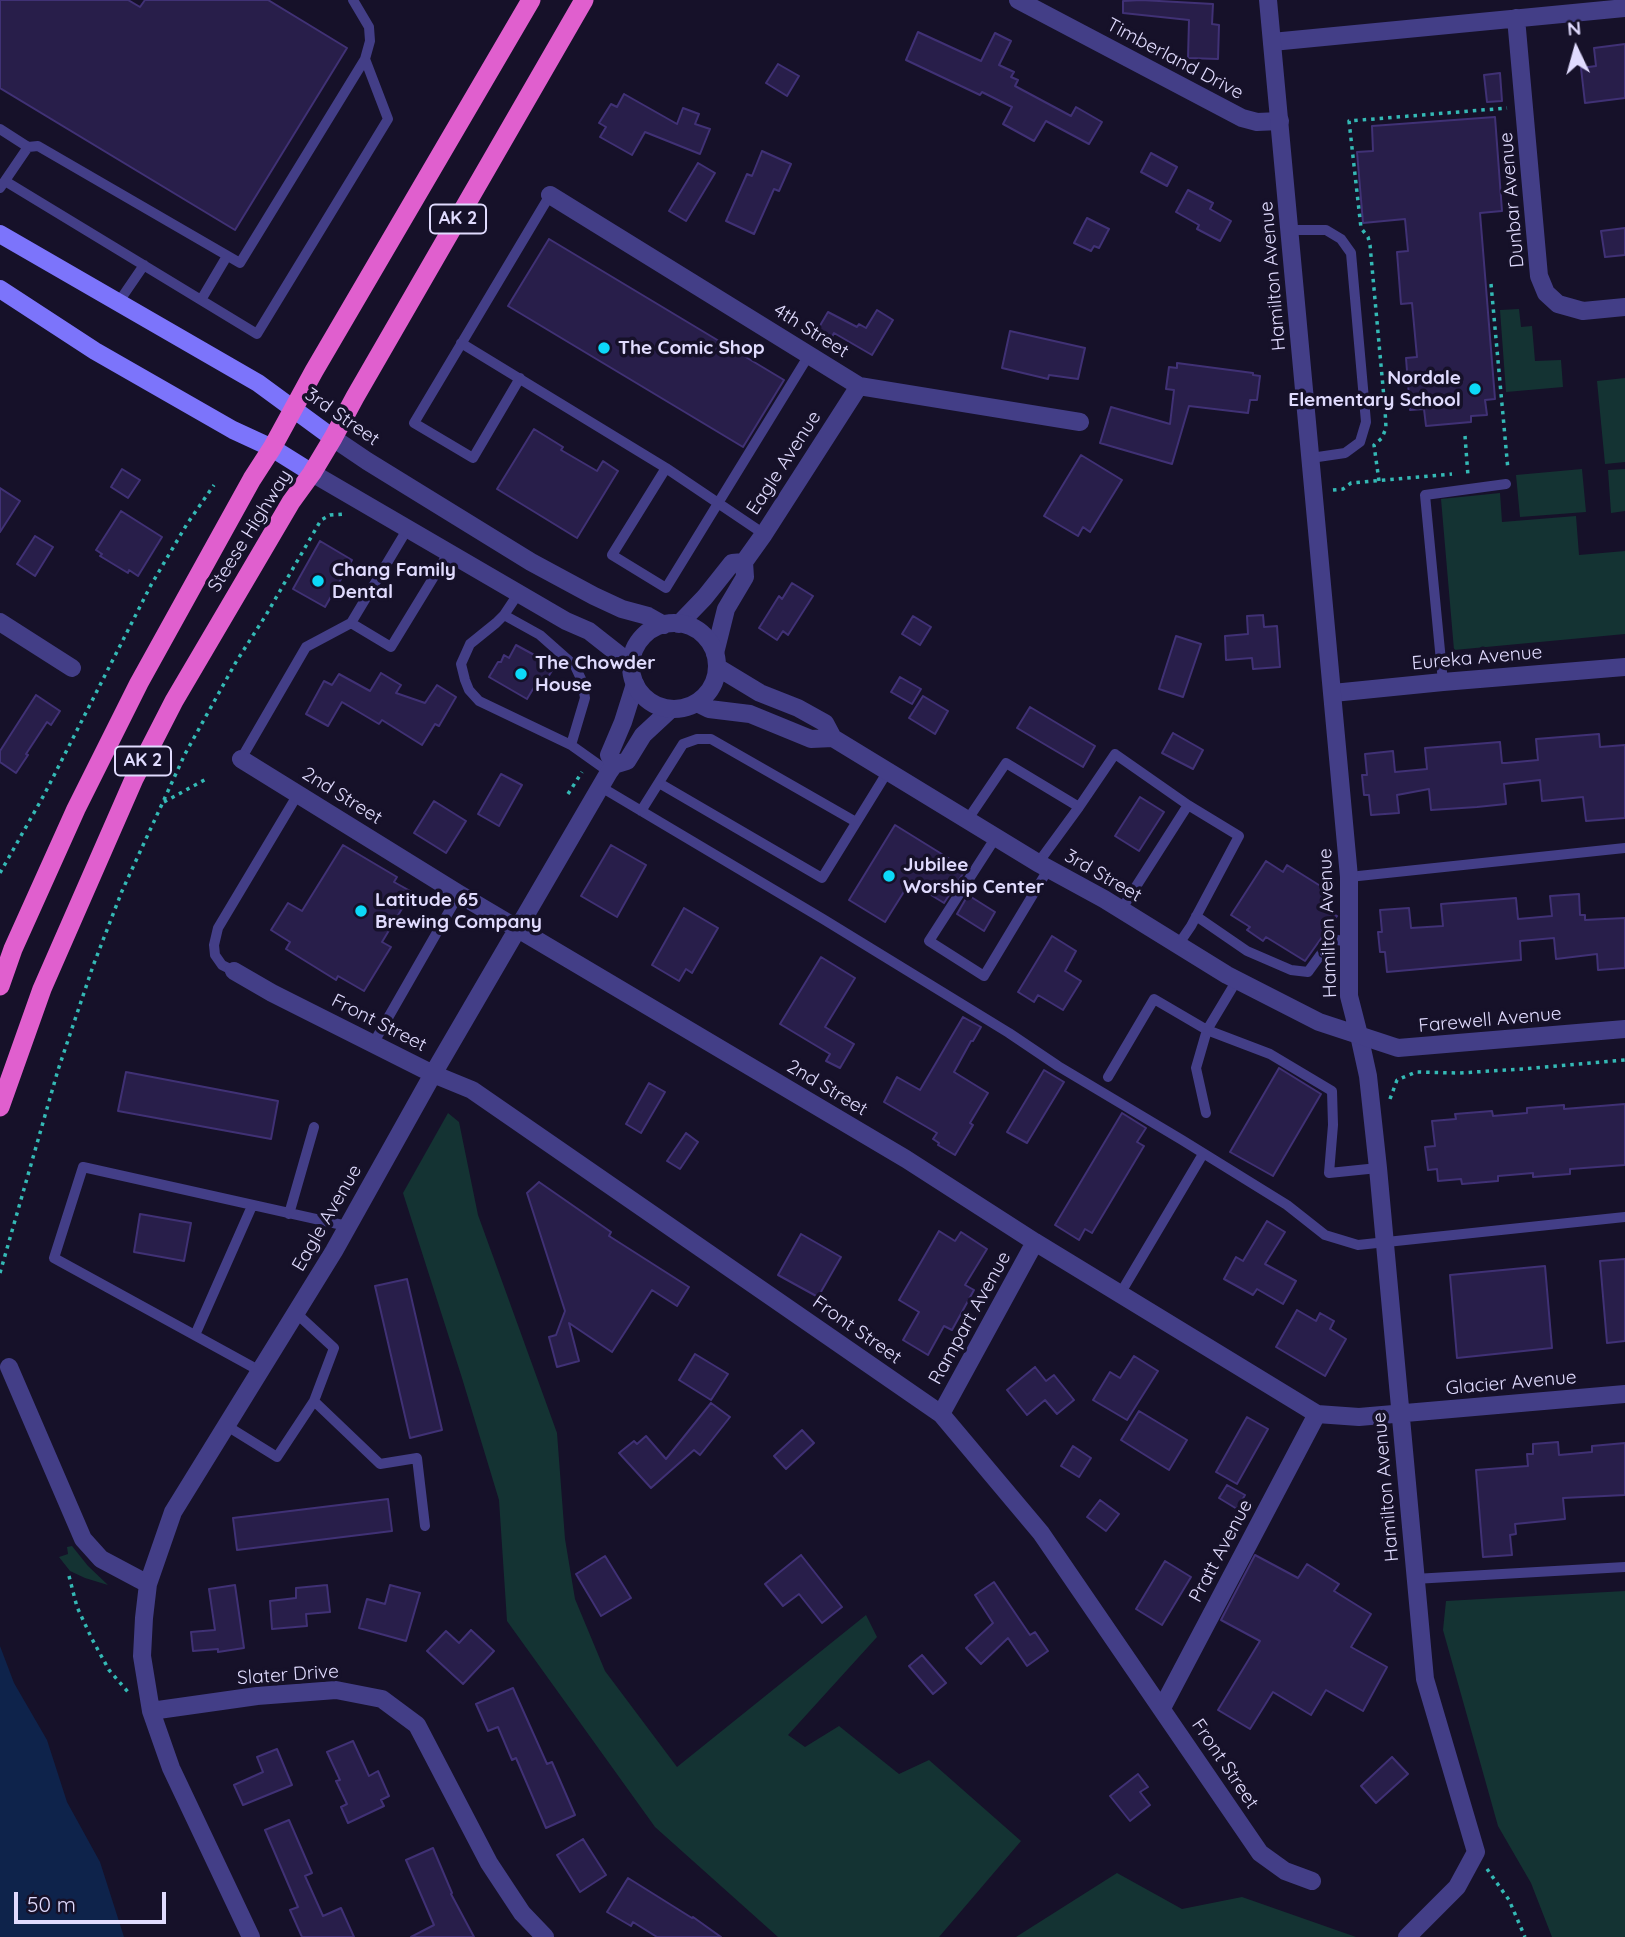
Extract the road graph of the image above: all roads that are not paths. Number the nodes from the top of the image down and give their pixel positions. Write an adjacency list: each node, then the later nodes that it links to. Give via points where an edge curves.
1 (353, 0): 9 (lane, via 369,27)
2 (531, 0): 27 (highway, Steese Highway / AK 2)
3 (584, 0): 29 (highway, Steese Highway / AK 2)
4 (1018, 0): 10 (street, Timberland Drive, via 1242,118)
5 (1268, 0): 8 (street, Hamilton Avenue)
6 (1625, 8): 7 (street)
7 (1516, 18): 8 (street); 22 (street, Dunbar Avenue, via 1539,276 1546,293 1558,304 1583,311)
8 (1272, 42): 10 (street, Hamilton Avenue)
9 (365, 59): 17 (lane, via 240,263); 20 (lane, via 388,119 257,334)
10 (1280, 121): 15 (street, Hamilton Avenue)
11 (0, 129): 12 (lane)
12 (28, 147): 13 (lane); 17 (lane, via 38,146)
13 (3, 185): 18 (lane)
14 (550, 194): 23 (lane); 24 (street, 4th Street)
15 (1290, 230): 31 (street, Hamilton Avenue); 31 (lane, via 1326,230 1341,239 1350,253 1366,422 1360,442 1345,453)
16 (0, 234): 21 (main road, 3rd Street)
17 (227, 256): 20 (lane)
18 (144, 265): 20 (lane); 21 (lane)
19 (0, 289): 30 (main road, via 95,351)
20 (201, 300)
21 (118, 303): 27 (main road, 3rd Street, via 258,383)
22 (1625, 307)
23 (461, 343): 25 (lane); 25 (lane, via 414,423 473,458)
24 (809, 355): 26 (street, 4th Street); 35 (lane)
25 (520, 379): 32 (lane)
26 (859, 386): 28 (street, 4th Street); 37 (street, Eagle Avenue)
27 (293, 409): 29 (main road, 3rd Street); 30 (highway, Steese Highway / AK 2)
28 (1080, 422)
29 (333, 438): 33 (highway, Steese Highway / AK 2); 44 (street, 3rd Street, via 531,562 622,609)
30 (272, 448): 33 (main road); 78 (highway, Steese Highway / AK 2, via 128,706 76,809)
31 (1311, 458): 51 (street, Hamilton Avenue)
32 (666, 468): 35 (lane); 35 (lane, via 612,555 666,588)
33 (312, 473): 36 (street); 85 (highway, Steese Highway / AK 2, via 174,701 134,779 42,989)
34 (1506, 484): 49 (lane, via 1426,495)
35 (718, 503): 37 (lane)
36 (408, 528): 38 (street); 43 (lane)
37 (764, 534): 39 (street, Eagle Avenue)
38 (449, 552): 40 (street); 43 (lane, via 391,647)
39 (744, 562): 44 (street, Eagle Avenue, via 732,564 699,604); 45 (street, Eagle Avenue, via 745,577 726,609)
40 (518, 593): 41 (lane); 46 (street, via 589,631)
41 (504, 615): 55 (lane, via 540,635 575,666 585,698); 55 (lane, via 470,644 461,664 469,690 479,701)
42 (0, 621): 47 (street)
43 (351, 623): 56 (lane, via 306,647)
44 (671, 624): 45 (street, via 701,633); 46 (street, via 654,629 638,644)
45 (716, 660): 52 (street, via 715,681); 54 (street, 3rd Street, via 760,693 825,723)
46 (631, 664): 50 (street)
47 (72, 667)
48 (1625, 667): 49 (street, Eureka Avenue)
49 (1443, 681): 51 (street, Eureka Avenue)
50 (635, 684): 53 (street, via 650,702); 58 (street, Eagle Avenue, via 609,755)
51 (1333, 693): 69 (street, Hamilton Avenue)
52 (697, 703): 53 (street); 54 (street, 3rd Street, via 750,715 811,739)
53 (671, 709): 58 (street, Eagle Avenue, via 643,735 627,761)
54 (833, 738): 57 (street, 3rd Street)
55 (571, 745): 58 (lane)
56 (241, 759): 60 (street, 2nd Street)
57 (888, 771): 64 (street, 3rd Street); 65 (lane)
58 (608, 775): 63 (lane); 73 (street, Eagle Avenue)
59 (659, 783): 63 (lane); 65 (lane, via 683,744 710,739); 65 (lane, via 822,878)
60 (299, 794): 70 (street, 2nd Street); 76 (lane, via 218,928 215,955)
61 (1188, 805): 62 (lane, via 1115,754); 71 (lane); 72 (lane, via 1239,836)
62 (1079, 807): 64 (lane, via 1006,763); 68 (lane)
63 (641, 811): 88 (lane)
64 (968, 819): 66 (street, 3rd Street)
65 (856, 822)
66 (996, 836): 68 (street, 3rd Street); 68 (lane, via 929,941 984,976)
67 (1625, 848): 69 (lane)
68 (1044, 865): 71 (street, 3rd Street)
69 (1349, 877): 74 (street, Hamilton Avenue)
70 (459, 894): 73 (street, 2nd Street); 82 (lane)
71 (1121, 910): 75 (street, 3rd Street)
72 (1196, 916): 74 (lane, via 1247,951 1290,970 1308,972 1332,939); 75 (lane)
73 (519, 928): 83 (street, Eagle Avenue); 95 (street, 2nd Street, via 906,1159)
74 (1349, 942): 81 (street, Hamilton Avenue, via 1349,996)
75 (1178, 945): 77 (street, 3rd Street)
76 (234, 971): 82 (street, Front Street)
77 (1237, 980): 80 (lane); 81 (street, 3rd Street, via 1319,1022)
78 (0, 986)
79 (1625, 1029): 81 (street, Farewell Avenue, via 1398,1048)
80 (1207, 1030): 84 (lane, via 1154,999); 86 (lane, via 1196,1069); 89 (lane, via 1270,1055 1332,1091 1329,1173)
81 (1359, 1035): 89 (street, Hamilton Avenue)
82 (373, 1044): 83 (street, Front Street)
83 (433, 1074): 93 (street, Eagle Avenue); 103 (street, Front Street, via 472,1090)
84 (1108, 1077)
85 (0, 1107)
86 (1206, 1113)
87 (314, 1127): 91 (lane)
88 (1203, 1154): 94 (lane, via 1287,1205 1325,1235 1358,1245); 96 (lane)
89 (1378, 1168): 94 (street, Hamilton Avenue)
90 (252, 1206): 91 (lane); 98 (lane); 98 (lane, via 83,1167 54,1258)
91 (289, 1214): 93 (lane)
92 (1625, 1217): 94 (lane)
93 (347, 1226): 97 (street, Eagle Avenue)
94 (1385, 1241): 105 (street, Hamilton Avenue)
95 (1035, 1242): 96 (street, 2nd Street); 103 (street, Rampart Avenue)
96 (1120, 1293): 104 (street, 2nd Street)
97 (296, 1313): 100 (street, Eagle Avenue); 102 (lane, via 334,1348)
98 (195, 1335): 100 (lane)
99 (9, 1367): 110 (street, via 83,1539 101,1559)
100 (260, 1371): 106 (street, Eagle Avenue)
101 (1625, 1394): 105 (street, Glacier Avenue)
102 (313, 1401): 106 (lane, via 277,1457); 107 (lane, via 380,1464 417,1458)
103 (941, 1414): 111 (street, Front Street, via 1041,1533)
104 (1317, 1414): 105 (street, 2nd Street); 111 (street, Pratt Avenue)
105 (1401, 1414): 109 (street, Hamilton Avenue)
106 (227, 1426): 110 (street, Eagle Avenue, via 173,1512)
107 (425, 1526)
108 (1625, 1567): 109 (lane)
109 (1414, 1579): 116 (street, Hamilton Avenue, via 1425,1679 1476,1853 1457,1887)
110 (148, 1584): 112 (street, Eagle Avenue, via 142,1656)
111 (1161, 1708): 113 (street, Front Street, via 1260,1853 1285,1871)
112 (152, 1711): 114 (street, via 171,1768); 115 (street, Slater Drive, via 336,1690 382,1699 417,1725 489,1863 522,1913)
113 (1312, 1881)
114 (251, 1937)
115 (545, 1937)
116 (1407, 1937)

